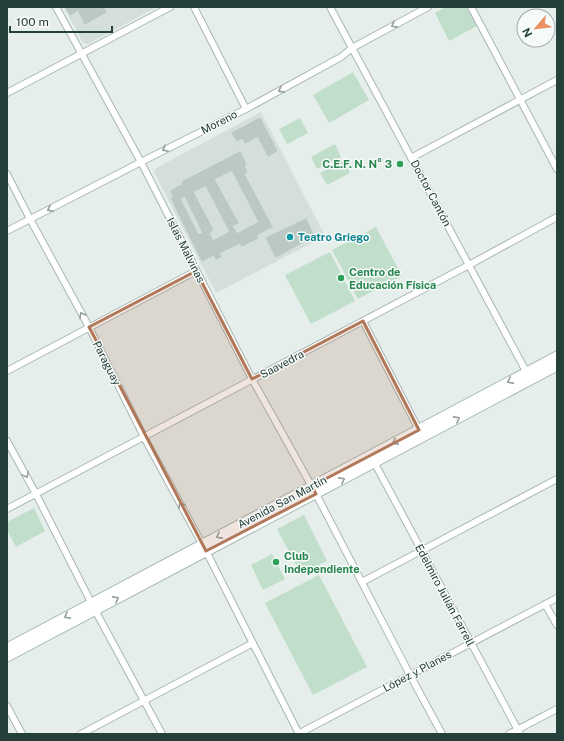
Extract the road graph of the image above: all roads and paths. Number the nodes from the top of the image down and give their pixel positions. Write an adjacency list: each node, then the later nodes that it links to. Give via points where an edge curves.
1 (56, 7): 8 (street, Islas Malvinas)
2 (170, 7): 8 (street)
3 (194, 7): 12 (street)
4 (330, 7): 7 (street, Doctor Cantón)
5 (428, 7): 7 (street, Moreno, one-way to 7)
6 (471, 7): 11 (street)
7 (352, 48): 12 (street, Moreno, one-way to 12, via 341,57); 13 (street, Doctor Cantón)
8 (82, 54): 10 (street); 14 (street, Islas Malvinas)
9 (557, 80): 11 (street)
10 (7, 93)
11 (520, 100): 13 (street); 15 (street)
12 (246, 109): 14 (street, Moreno, one-way to 14)
13 (411, 158): 20 (street, Doctor Cantón)
14 (141, 162): 18 (street, Moreno, one-way to 18); 21 (street, Islas Malvinas)
15 (557, 169)
16 (7, 174): 18 (street, Paraguay)
17 (557, 217): 20 (street, Saavedra)
18 (30, 219): 19 (street, Moreno); 23 (street, Paraguay, one-way to 18)
19 (7, 231)
20 (469, 265): 22 (street, Saavedra); 27 (street, Doctor Cantón)
21 (196, 271): 23 (street); 28 (street, Islas Malvinas)
22 (363, 321): 28 (street, Saavedra); 29 (street)
23 (89, 327): 26 (street); 30 (street, Paraguay)
24 (557, 356): 27 (main road, Avenida San Martín)
25 (557, 366): 27 (main road, Avenida San Martín)
26 (7, 370)
27 (529, 376): 29 (main road, Avenida San Martín)
28 (252, 379): 30 (street, Saavedra); 34 (street, Islas Malvinas)
29 (421, 433): 32 (main road, Avenida San Martín)
30 (144, 437): 35 (street, Saavedra); 37 (street, Paraguay, one-way to 30)
31 (7, 441): 35 (street, one-way to 35)
32 (372, 459): 34 (main road, Avenida San Martín); 38 (street, Edelmiro Julián Farrell)
33 (557, 479): 38 (street)
34 (314, 490): 37 (main road, Avenida San Martín); 39 (street, Islas Malvinas)
35 (36, 494): 36 (street, Saavedra); 42 (street)
36 (7, 509)
37 (204, 548): 42 (main road, Avenida San Martín); 44 (street, Paraguay)
38 (422, 551): 39 (street); 45 (street, Edelmiro Julián Farrell)
39 (362, 582): 48 (street, Islas Malvinas)
40 (557, 598): 41 (street, López y Planes)
41 (546, 604): 43 (street); 45 (street, López y Planes)
42 (93, 606): 46 (main road, Avenida San Martín, one-way to 46); 47 (main road, Avenida San Martín); 49 (street)
43 (557, 625)
44 (253, 643): 49 (street); 56 (street, Paraguay)
45 (471, 643): 48 (street, López y Planes); 52 (street, Edelmiro Julián Farrell)
46 (7, 648)
47 (7, 657)
48 (410, 675): 56 (street, López y Planes); 57 (street, Islas Malvinas)
49 (144, 701): 54 (street); 55 (street)
50 (7, 706): 53 (street)
51 (557, 709): 52 (street)
52 (519, 732): 58 (street)
53 (22, 734)
54 (81, 734)
55 (162, 734)
56 (298, 734)
57 (442, 734)
58 (510, 734)

